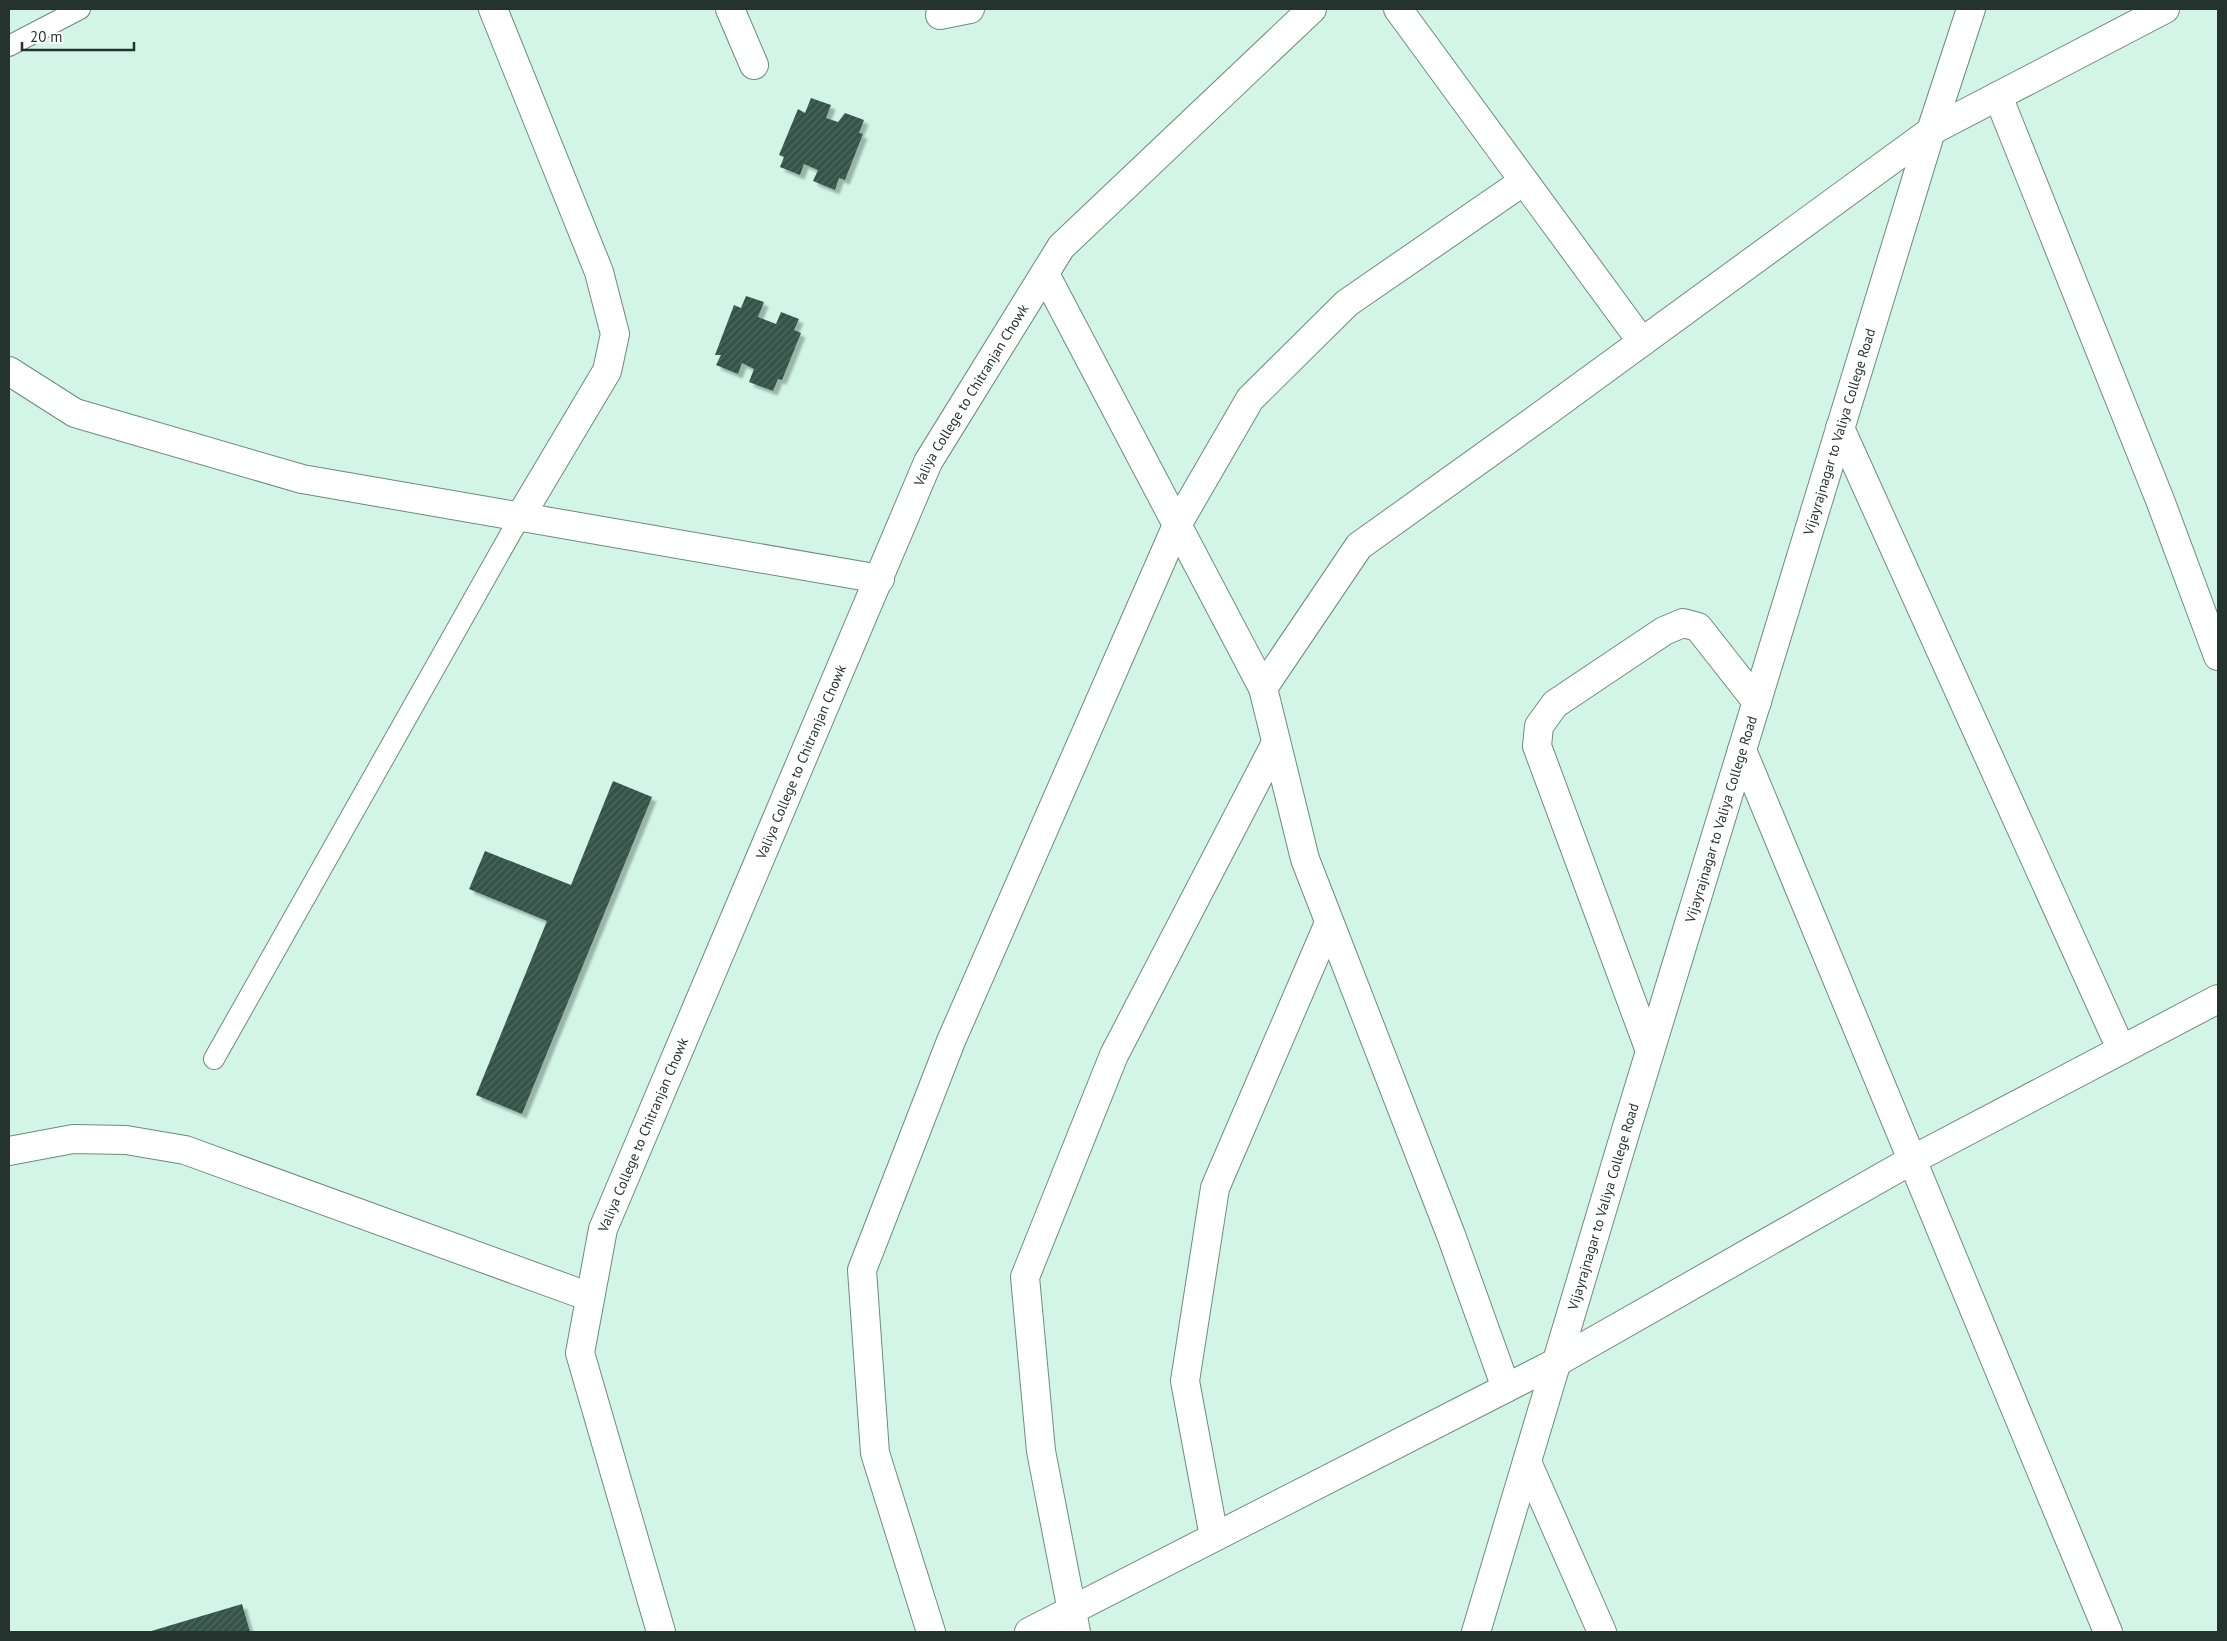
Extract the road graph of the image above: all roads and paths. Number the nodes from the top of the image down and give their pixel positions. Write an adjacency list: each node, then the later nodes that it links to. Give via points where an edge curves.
1 (80, 9): 10 (lane)
2 (493, 9): 19 (street, via 599,272 615,334 607,371)
3 (730, 9): 11 (street)
4 (970, 9): 9 (street)
5 (1312, 9): 15 (street, Valiya College to Chitranjan Chowk, via 1061,247)
6 (1398, 9): 14 (street)
7 (1971, 9): 13 (street, Vijayrajnagar to Valiya College Road)
8 (2165, 9): 12 (street)
9 (940, 15)
10 (9, 46)
11 (754, 65)
12 (1998, 96): 13 (street); 22 (street, via 2160,500)
13 (1931, 131): 16 (street); 18 (street, Vijayrajnagar to Valiya College Road)
14 (1524, 181): 16 (street); 20 (street, via 1347,303 1250,399)
15 (1045, 274): 20 (street); 21 (street, Valiya College to Chitranjan Chowk, via 928,462)
16 (1642, 342): 23 (street, via 1359,546)
17 (10, 374): 19 (street, via 75,413 302,479)
18 (1840, 428): 24 (street, Vijayrajnagar to Valiya College Road); 29 (street)
19 (520, 517): 21 (street); 31 (lane)
20 (1177, 525): 23 (street); 41 (street, via 951,1041 862,1270 875,1453)
21 (880, 579): 34 (street, Valiya College to Chitranjan Chowk, via 603,1229)
22 (2218, 656)
23 (1263, 688): 25 (street)
24 (1757, 702): 26 (street, Vijayrajnagar to Valiya College Road); 30 (street, via 1698,627 1683,623 1664,631 1555,704 1539,726 1537,746)
25 (1276, 743): 27 (street, via 1305,859); 39 (street, via 1114,1055 1025,1277 1040,1451)
26 (1742, 750): 30 (street, Vijayrajnagar to Valiya College Road); 33 (street)
27 (1329, 923): 36 (street, via 1451,1234); 38 (street, via 1215,1188 1185,1380)
28 (2218, 999): 29 (street)
29 (2121, 1050): 33 (street)
30 (1650, 1051): 35 (street, Vijayrajnagar to Valiya College Road)
31 (214, 1059)
32 (9, 1151): 34 (street, via 73,1138 126,1140 185,1150)
33 (1912, 1160): 35 (street); 45 (street)
34 (590, 1297): 40 (street, Valiya College to Chitranjan Chowk, via 580,1353)
35 (1557, 1362): 36 (street); 37 (street, Vijayrajnagar to Valiya College Road)
36 (1506, 1388): 38 (street)
37 (1527, 1462): 43 (street, Vijayrajnagar to Valiya College Road); 44 (street)
38 (1214, 1537): 39 (street)
39 (1073, 1621): 42 (street)
40 (661, 1632)
41 (931, 1632)
42 (1029, 1632)
43 (1476, 1632)
44 (1602, 1632)
45 (2108, 1632)

